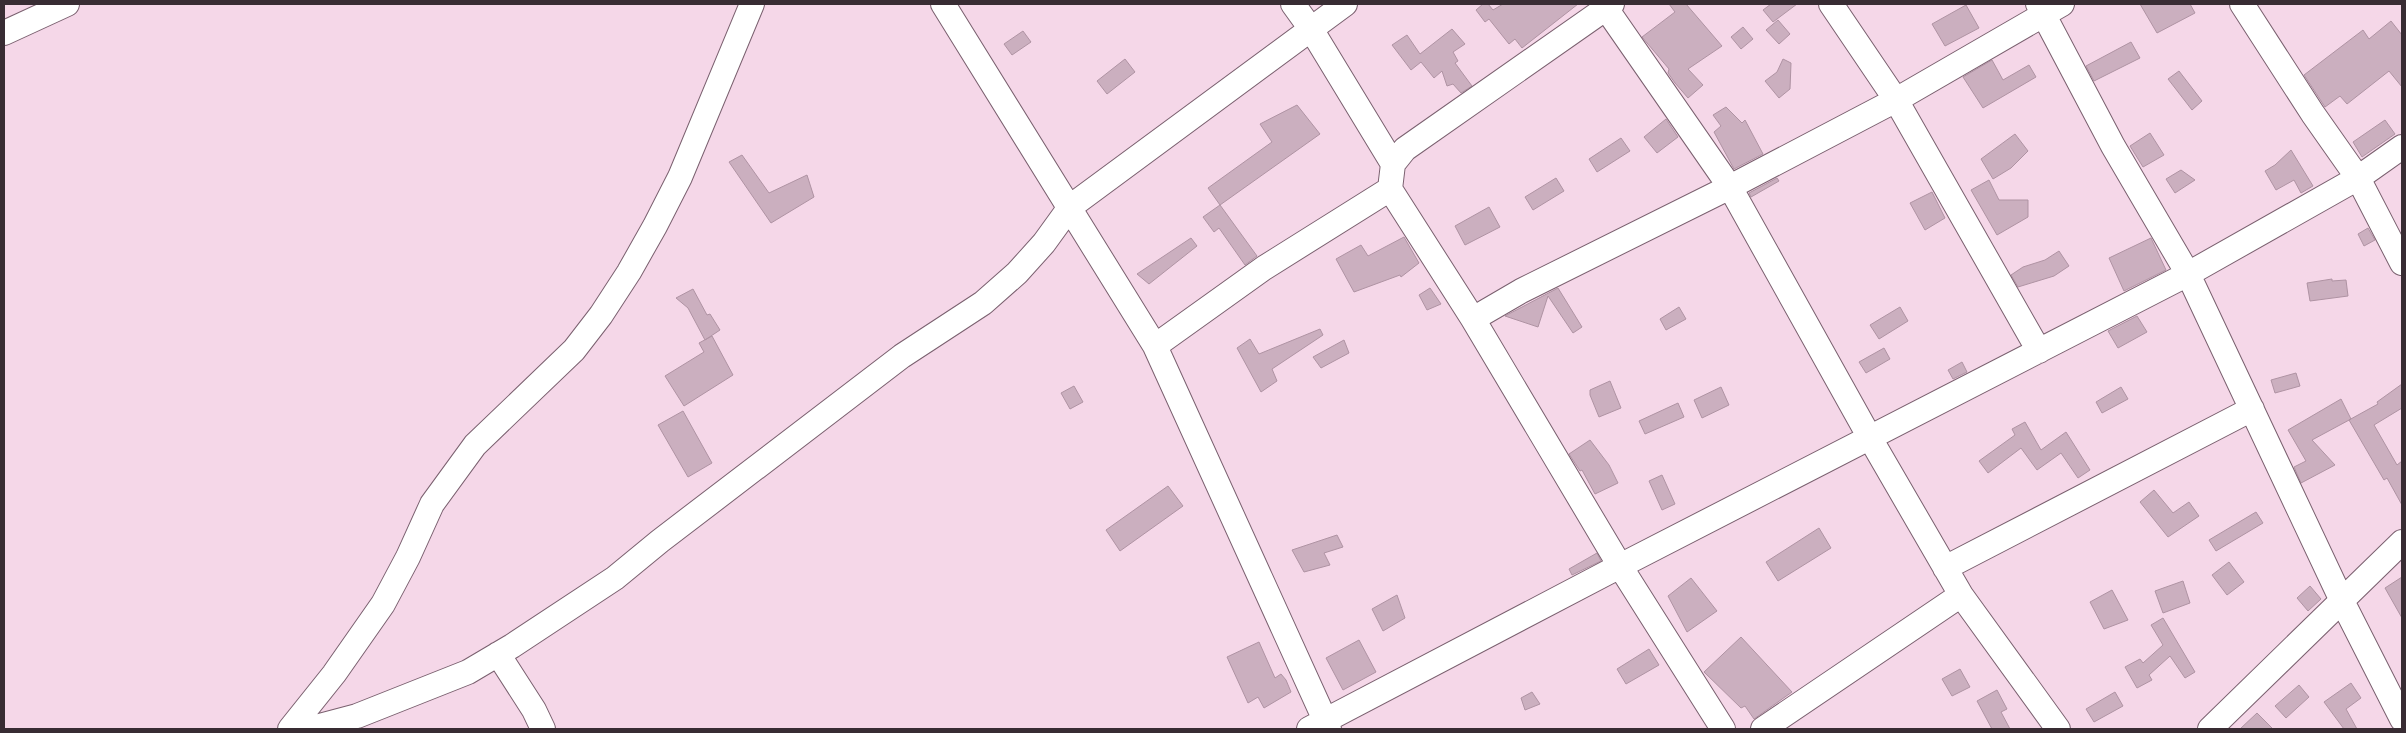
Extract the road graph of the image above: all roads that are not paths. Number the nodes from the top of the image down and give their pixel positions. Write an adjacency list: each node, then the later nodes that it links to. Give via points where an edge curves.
1 (67, 4): 11 (street)
2 (752, 4): 34 (street, via 680,177 610,301 574,350 475,445 432,504 383,604)
3 (943, 4): 18 (street)
4 (1293, 4): 10 (street)
5 (1345, 4): 10 (street)
6 (1831, 4): 12 (street)
7 (2242, 4): 15 (street)
8 (1607, 5): 14 (street, via 1405,148); 16 (street)
9 (2048, 7): 12 (street); 20 (street, via 2113,146)
10 (1311, 29): 14 (street); 18 (street)
11 (4, 33)
12 (1896, 100): 16 (street); 23 (street)
13 (2402, 147): 15 (street)
14 (1393, 164): 17 (street)
15 (2358, 178): 19 (street); 20 (street)
16 (1730, 187): 21 (street, via 1521,291); 25 (street)
17 (1390, 189): 21 (street); 22 (street, via 1264,268)
18 (1070, 207): 22 (street); 31 (street, via 1017,273 983,303 902,356 660,540 615,578)
19 (2402, 263)
20 (2188, 274): 23 (street); 24 (street)
21 (1473, 319): 27 (street)
22 (1155, 346): 33 (street)
23 (2039, 351): 25 (street)
24 (2252, 409): 28 (street); 30 (street)
25 (1870, 438): 27 (street); 28 (street)
26 (2402, 542): 30 (street)
27 (1620, 566): 33 (street); 37 (street)
28 (1945, 568): 29 (street)
29 (1961, 595): 38 (street); 39 (street)
30 (2342, 601): 32 (street); 40 (street)
31 (498, 654): 35 (street, via 468,672 357,716); 36 (street)
32 (2402, 719)
33 (1321, 726)
34 (290, 729)
35 (308, 729)
36 (543, 729)
37 (1723, 729)
38 (1763, 729)
39 (2058, 729)
40 (2210, 729)

